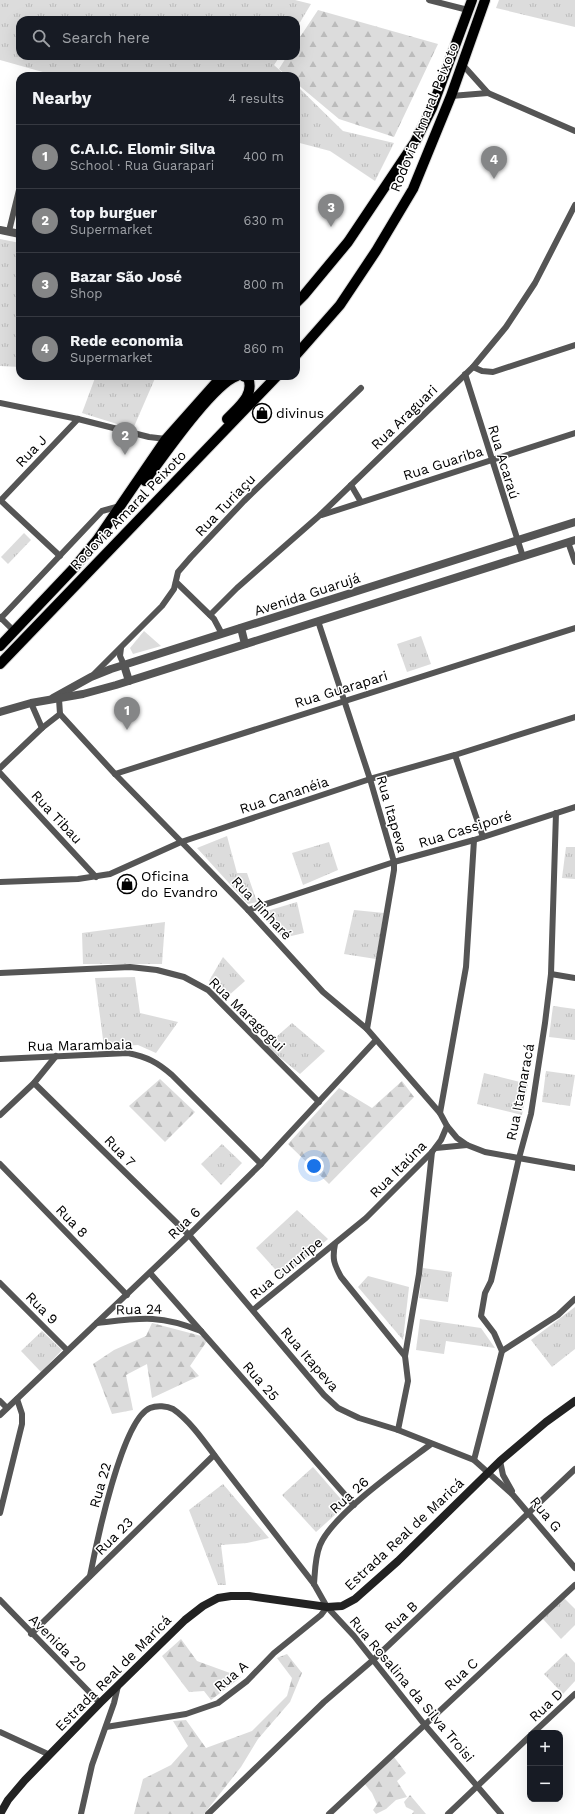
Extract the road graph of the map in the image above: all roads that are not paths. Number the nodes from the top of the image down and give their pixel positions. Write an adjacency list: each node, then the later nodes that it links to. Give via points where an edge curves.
1 (429, 0): 4 (street)
2 (472, 0): 4 (highway, Rodovia Amaral Peixoto)
3 (485, 0): 5 (highway, Rodovia Amaral Peixoto)
4 (468, 10): 14 (highway, Rodovia Amaral Peixoto, via 434,101 414,142)
5 (462, 64): 6 (street); 7 (highway, Rodovia Amaral Peixoto)
6 (488, 93): 7 (street); 8 (street)
7 (451, 96): 13 (highway, Rodovia Amaral Peixoto, via 413,189)
8 (575, 131)
9 (16, 197): 11 (street)
10 (575, 205): 20 (street, Rua Araguari, via 535,283 506,327)
11 (4, 231): 12 (street)
12 (16, 233)
13 (384, 239): 17 (highway, via 369,254 338,298); 19 (highway, Rodovia Amaral Peixoto, via 340,305)
14 (341, 251): 15 (highway, Rodovia Amaral Peixoto); 16 (highway, via 336,265)
15 (300, 295)
16 (300, 307)
17 (300, 341)
18 (575, 346): 20 (street, via 493,372)
19 (300, 351)
20 (473, 367): 21 (street, Rua Araguari)
21 (465, 374): 31 (street, Rua Acaraú); 32 (street, Rua Araguari)
22 (218, 380): 30 (highway, Rodovia Amaral Peixoto)
23 (229, 380): 38 (highway, via 210,398 122,511)
24 (249, 380): 33 (highway, via 251,385 249,393 177,473)
25 (273, 380): 33 (highway, Rodovia Amaral Peixoto)
26 (361, 388): 45 (street, Rua Turiaçu, via 244,501 180,569)
27 (0, 403): 28 (street)
28 (78, 419): 30 (street); 34 (street, Rua J)
29 (575, 433): 31 (street, Rua Guariba)
30 (166, 439): 36 (highway, Rodovia Amaral Peixoto)
31 (491, 460): 35 (street, Rua Guariba); 40 (street, Rua Acaraú)
32 (351, 485): 35 (street); 37 (street, Rua Araguari)
33 (164, 493): 56 (highway, Rodovia Amaral Peixoto)
34 (0, 500): 42 (street)
35 (362, 502): 37 (street, Rua Guariba)
36 (120, 506): 38 (highway, Rodovia Amaral Peixoto); 42 (street, via 102,511)
37 (319, 516): 46 (street, Rua Araguari)
38 (110, 521): 51 (highway, Rodovia Amaral Peixoto, via 73,569)
39 (575, 522): 40 (street, Avenida Guarujá)
40 (517, 541): 43 (street, Rua Acaraú); 49 (street, Avenida Guarujá)
41 (571, 541): 43 (street, Avenida Guarujá); 44 (street)
42 (60, 556): 47 (street)
43 (523, 556): 48 (street, Avenida Guarujá)
44 (575, 562)
45 (176, 582): 46 (street); 55 (street, Rua Turiaçu, via 173,593)
46 (210, 615): 52 (street)
47 (0, 618): 51 (street)
48 (318, 621): 53 (street, Avenida Guarujá); 62 (street, Rua Itapeva)
49 (241, 628): 52 (street, Avenida Guarujá); 53 (street)
50 (575, 628): 62 (street, Rua Guarapari)
51 (14, 631): 54 (highway, Rodovia Amaral Peixoto)
52 (222, 634): 57 (street, Avenida Guarujá)
53 (245, 644): 59 (street, Avenida Guarujá)
54 (0, 646)
55 (121, 648): 57 (street, via 120,656); 58 (street, Rua Turiaçu)
56 (0, 664)
57 (124, 665): 58 (street, Avenida Guarujá); 59 (street)
58 (91, 677): 61 (street, Avenida Guarujá)
59 (129, 681): 60 (street, Avenida Guarujá)
60 (59, 699): 61 (street, Avenida Guarujá); 65 (street)
61 (50, 700): 63 (street, Avenida Guarujá)
62 (343, 700): 71 (street, Rua Guarapari); 72 (street, Rua Itapeva)
63 (31, 703): 64 (street, Avenida Guarujá); 67 (street)
64 (1, 711)
65 (60, 714): 67 (street); 71 (street, Rua Tinharé)
66 (575, 717): 68 (street, Rua Cananéia)
67 (42, 728): 69 (street)
68 (455, 755): 72 (street, Rua Cananéia); 75 (street)
69 (0, 768)
70 (0, 773): 79 (street, Rua Tibau)
71 (115, 774): 77 (street, Rua Tinharé)
72 (370, 779): 77 (street, Rua Cananéia); 78 (street, Rua Itapeva)
73 (575, 807): 74 (street, Rua Cassiporé)
74 (556, 813): 75 (street, Rua Cassiporé); 83 (street, Rua Itamaracá)
75 (483, 837): 76 (street, Rua Cassiporé)
76 (474, 840): 78 (street, Rua Cassiporé); 91 (street, via 466,967)
77 (181, 842): 79 (street, Rua Cananéia, via 110,874); 81 (street, Rua Tinharé)
78 (394, 862): 81 (street, Rua Cassiporé); 85 (street, Rua Itapeva)
79 (96, 877): 80 (street, Rua Cananéia)
80 (0, 882)
81 (248, 910): 85 (street, Rua Tinharé, via 323,992)
82 (0, 973): 90 (street, Rua Maragogui, via 130,967 184,976 208,990)
83 (552, 974): 84 (street); 96 (street, Rua Itamaracá, via 531,1114)
84 (575, 978)
85 (367, 1029): 86 (street)
86 (376, 1040): 90 (street, Rua 6); 91 (street)
87 (56, 1056): 88 (street, Rua Marambaia); 89 (street); 98 (street, Rua Marambaia, via 128,1053 157,1062)
88 (0, 1059)
89 (34, 1083): 92 (street); 100 (street, Rua 7)
90 (318, 1102): 98 (street, Rua 6)
91 (440, 1113): 93 (street)
92 (0, 1116)
93 (447, 1126): 94 (street); 95 (street, Rua Itaúna)
94 (467, 1145): 95 (street); 96 (street, via 485,1152)
95 (434, 1150): 101 (street, Rua Itaúna, via 366,1218); 111 (street, via 419,1274)
96 (519, 1158): 99 (street); 110 (street, Rua Itamaracá, via 481,1316 494,1333)
97 (0, 1164): 104 (street, Rua 8)
98 (261, 1164): 100 (street, Rua 6)
99 (575, 1168)
100 (190, 1235): 102 (street, Rua 6); 106 (street, Rua Itapeva)
101 (335, 1244): 106 (street, Rua Cururipe); 111 (street, via 334,1265 341,1277)
102 (150, 1273): 104 (street, Rua 6); 108 (street, Rua 25)
103 (0, 1283): 109 (street, Rua 9)
104 (127, 1295): 107 (street, Rua 6)
105 (575, 1299): 110 (street, via 558,1315)
106 (253, 1310): 118 (street, Rua Itapeva, via 324,1395 338,1408 359,1418)
107 (97, 1322): 108 (street, Rua 24, via 155,1318 171,1320); 109 (street, Rua 6)
108 (204, 1333): 126 (street, Rua 25)
109 (67, 1350): 112 (street, Rua 6)
110 (502, 1351): 121 (street)
111 (405, 1356): 118 (street, via 408,1381)
112 (17, 1399): 115 (street, Rua 6); 127 (street, via 22,1424)
113 (0, 1401): 115 (street)
114 (575, 1401): 122 (main road, Estrada Real de Maricá)
115 (7, 1408): 117 (street, Rua 6)
116 (150, 1408): 120 (street, Rua Rosalina da Silva Troisi, via 172,1408 183,1417); 130 (street, Rua 22, via 140,1415 124,1448 112,1483)
117 (0, 1415)
118 (398, 1430): 119 (street, Rua Itapeva)
119 (430, 1444): 121 (street, Rua Itapeva); 126 (street, Rua 26)
120 (214, 1455): 130 (street, Rua 23); 131 (street, Rua Rosalina da Silva Troisi)
121 (474, 1460): 124 (street, Rua Itapeva)
122 (500, 1461): 124 (main road, Estrada Real de Maricá); 125 (street, Rua G, via 503,1475)
123 (575, 1469): 128 (street, Rua B)
124 (488, 1474): 125 (street, Rua G); 134 (main road, Estrada Real de Maricá, via 398,1562 355,1599 342,1606)
125 (513, 1494): 128 (street, Rua G)
126 (354, 1505): 131 (street, Rua 26, via 331,1528 320,1544)
127 (0, 1513)
128 (529, 1513): 129 (street, Rua G); 136 (street, Rua B)
129 (575, 1568)
130 (90, 1576): 135 (street, Rua 23)
131 (314, 1584): 134 (street, Rua Rosalina da Silva Troisi)
132 (575, 1585): 140 (street, Rua C)
133 (0, 1600): 135 (street, Avenida 20)
134 (327, 1607): 136 (street, Rua Rosalina da Silva Troisi); 137 (main road, Estrada Real de Maricá, via 250,1596 218,1598 185,1620); 141 (street, Rua A, via 321,1615 274,1653 247,1681 218,1703 186,1714)
135 (31, 1634): 139 (street, Avenida 20)
136 (373, 1660): 140 (street, Rua Rosalina da Silva Troisi); 150 (street, Rua B, via 324,1702)
137 (118, 1686): 139 (main road, Estrada Real de Maricá); 141 (street)
138 (575, 1694): 142 (street, Rua D)
139 (100, 1703): 145 (main road, Estrada Real de Maricá)
140 (424, 1724): 146 (street, Rua Rosalina da Silva Troisi); 151 (street, Rua C)
141 (106, 1727): 149 (street, via 92,1766)
142 (537, 1730)
143 (0, 1732): 145 (street)
144 (527, 1739): 146 (street, Rua D)
145 (50, 1755): 147 (main road, Estrada Real de Maricá)
146 (477, 1786): 152 (street, Rua D); 153 (street, Rua Rosalina da Silva Troisi)
147 (4, 1801): 148 (main road, Estrada Real de Maricá)
148 (0, 1814)
149 (81, 1814)
150 (208, 1814)
151 (329, 1814)
152 (448, 1814)
153 (501, 1814)

